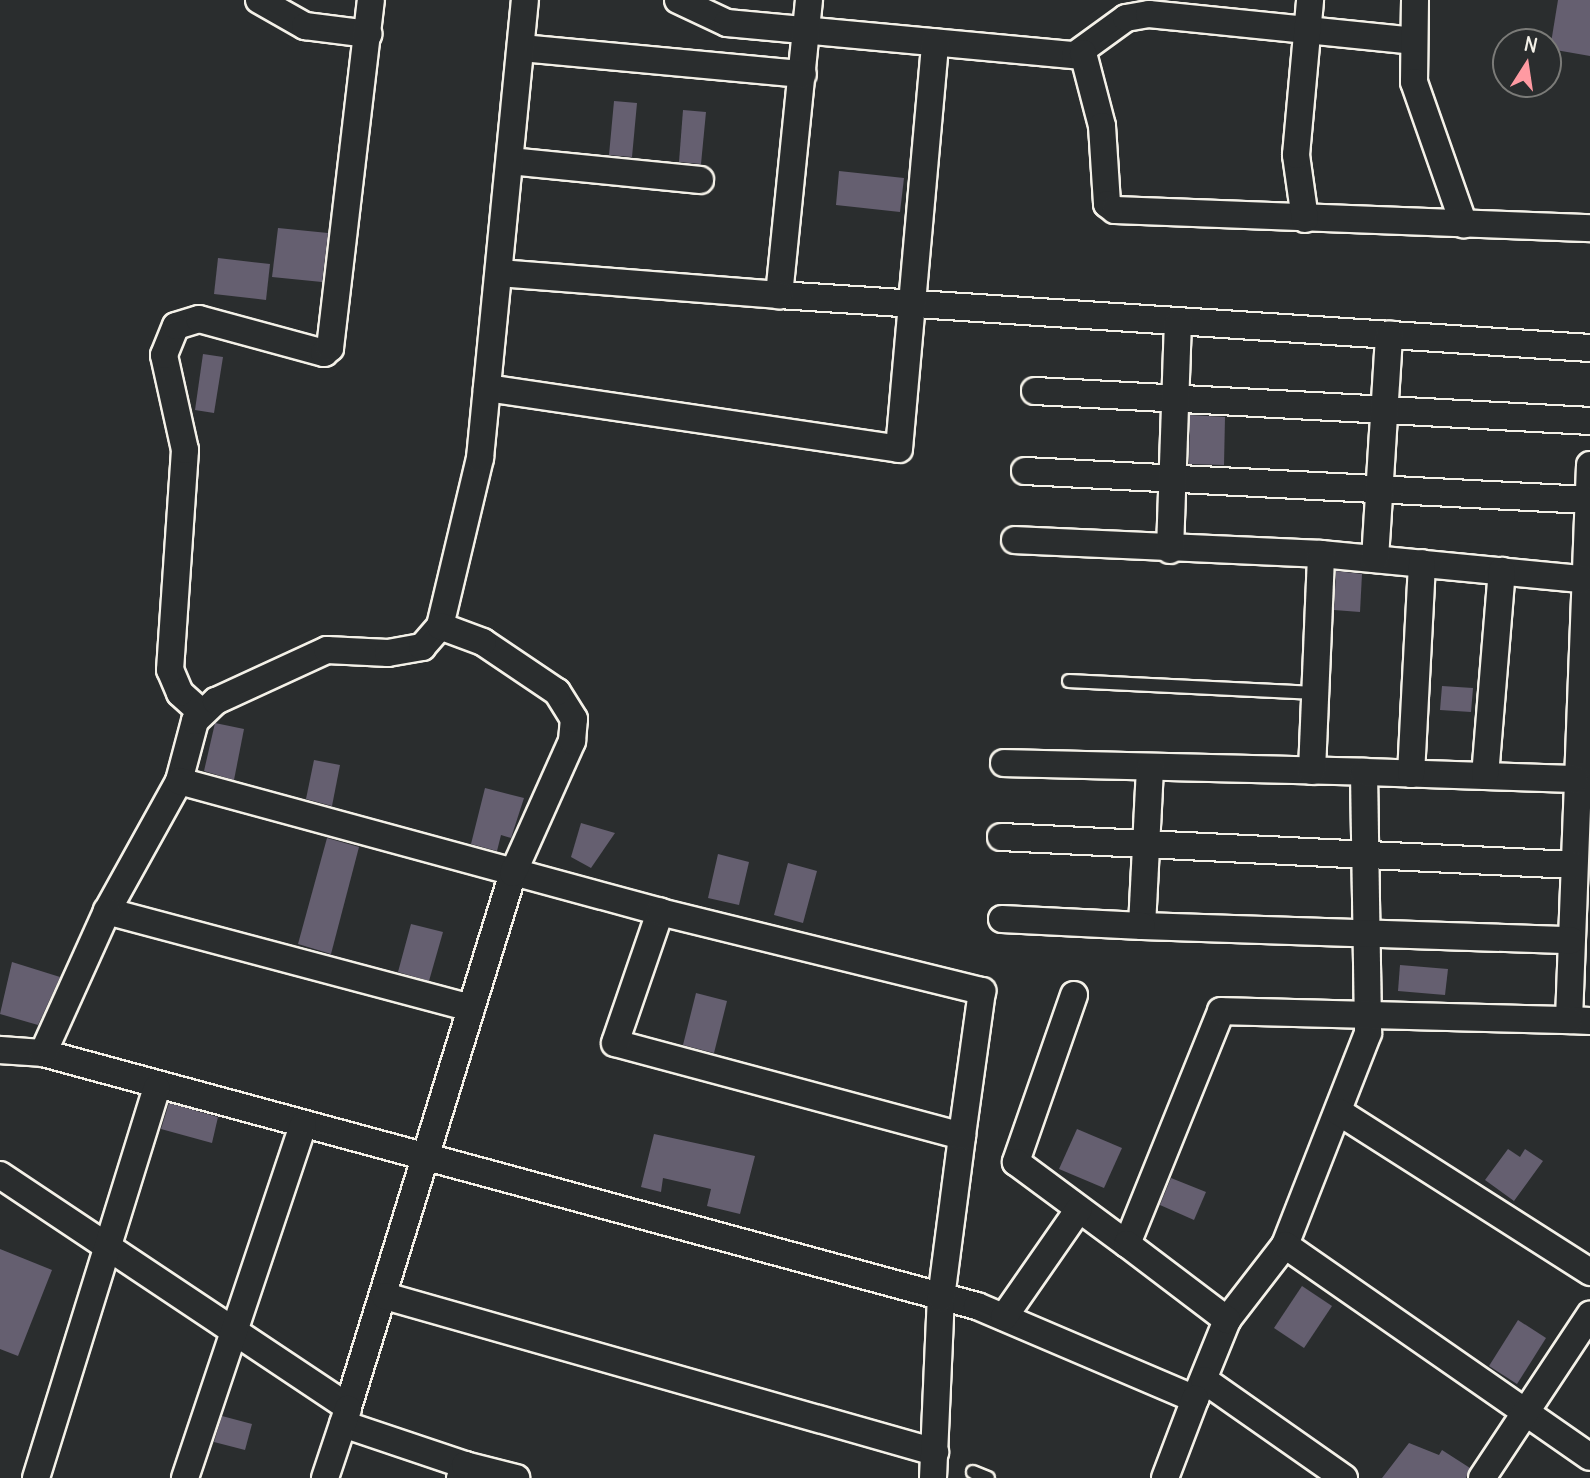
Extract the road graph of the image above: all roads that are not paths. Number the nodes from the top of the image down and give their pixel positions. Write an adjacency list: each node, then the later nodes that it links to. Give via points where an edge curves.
1 (259, 0): 11 (street, via 306,26)
2 (371, 0): 11 (street)
3 (524, 0): 14 (street)
4 (678, 0): 8 (street)
5 (809, 0): 9 (street)
6 (1310, 0): 10 (street)
7 (1416, 0): 12 (street)
8 (727, 23): 9 (street); 16 (street)
9 (804, 31): 13 (street); 17 (street)
10 (1306, 32): 12 (street); 15 (street, via 1149,14 1126,18); 20 (street, via 1296,155)
11 (368, 34): 50 (street, via 330,348 324,353 199,320 176,326 164,355 185,450 170,670 180,693)
12 (1413, 41): 21 (street, via 1417,91)
13 (935, 43): 15 (street); 25 (street)
14 (521, 48): 16 (street); 18 (street)
15 (1069, 54): 20 (street, via 1102,126 1109,208)
16 (722, 66): 17 (street)
17 (803, 74): 24 (street)
18 (510, 161): 19 (street); 23 (street)
19 (700, 180)
20 (1305, 219): 21 (street)
21 (1464, 225): 22 (street)
22 (1590, 228)
23 (499, 273): 24 (street); 29 (street)
24 (779, 295): 25 (street)
25 (915, 306): 26 (street); 29 (street, via 899,449)
26 (1178, 322): 27 (street); 31 (street)
27 (1389, 334): 28 (street); 32 (street)
28 (1590, 348)
29 (487, 388): 47 (street, via 480,458)
30 (1035, 391): 31 (street)
31 (1176, 400): 32 (street); 36 (street)
32 (1386, 411): 33 (street); 37 (street)
33 (1590, 421)
34 (1590, 465): 38 (street)
35 (1025, 471): 36 (street)
36 (1173, 475): 37 (street); 41 (street)
37 (1381, 487): 38 (street); 43 (street)
38 (1588, 500): 39 (street)
39 (1588, 529): 46 (street)
40 (1015, 540): 41 (street)
41 (1170, 550): 42 (street)
42 (1321, 554): 43 (street); 49 (street)
43 (1375, 559): 44 (street)
44 (1422, 563): 45 (street); 55 (street)
45 (1502, 571): 46 (street); 56 (street)
46 (1583, 579): 57 (street)
47 (440, 626): 50 (street, via 422,647 406,652 327,650); 63 (street, via 498,650 557,692 574,719 572,741)
48 (1069, 681): 49 (lane)
49 (1315, 693): 53 (street)
50 (201, 712): 58 (street)
51 (1004, 763): 52 (street)
52 (1150, 768): 53 (street); 60 (street)
53 (1312, 771): 54 (street)
54 (1364, 772): 55 (street); 61 (street)
55 (1410, 774): 56 (street)
56 (1485, 776): 57 (street)
57 (1575, 779): 62 (street)
58 (179, 781): 63 (street); 64 (street)
59 (1001, 837): 60 (street)
60 (1148, 844): 61 (street); 67 (street)
61 (1365, 854): 62 (street); 68 (street)
62 (1573, 865): 69 (street)
63 (513, 873): 65 (street); 71 (street)
64 (107, 911): 71 (street); 75 (street)
65 (660, 912): 79 (street, via 982,991); 79 (street, via 615,1042)
66 (1002, 919): 67 (street)
67 (1142, 926): 68 (street)
68 (1366, 936): 69 (street); 72 (street)
69 (1571, 940): 73 (street)
70 (1074, 995): 82 (street, via 1016,1162)
71 (471, 1008): 80 (street)
72 (1367, 1010): 73 (street); 77 (street, via 1367,1033); 83 (street, via 1221,1011)
73 (1580, 1020)
74 (0, 1048): 75 (street)
75 (43, 1053): 76 (street)
76 (157, 1088): 78 (street); 85 (street)
77 (1339, 1112): 84 (street); 86 (street)
78 (303, 1125): 80 (street); 92 (street)
79 (962, 1136): 88 (street)
80 (428, 1158): 87 (street); 88 (street)
81 (0, 1175): 85 (street)
82 (1079, 1209): 83 (street); 90 (street)
83 (1127, 1244): 91 (street)
84 (1285, 1245): 91 (street); 94 (street)
85 (107, 1247): 92 (street); 100 (street)
86 (1590, 1272)
87 (386, 1296): 95 (street); 97 (street)
88 (941, 1298): 90 (street); 97 (street)
89 (1590, 1315): 94 (street)
90 (1004, 1317): 93 (street)
91 (1227, 1320): 93 (street)
92 (231, 1330): 95 (street); 101 (street)
93 (1199, 1390): 105 (street); 106 (street)
94 (1525, 1410): 96 (street); 107 (street)
95 (346, 1416): 98 (street); 102 (street)
96 (1590, 1457)
97 (934, 1465)
98 (463, 1472): 103 (street)
99 (974, 1472): 104 (lane)
100 (36, 1478)
101 (185, 1478)
102 (325, 1478)
103 (516, 1478)
104 (988, 1478)
105 (1165, 1478)
106 (1344, 1478)
107 (1482, 1478)

